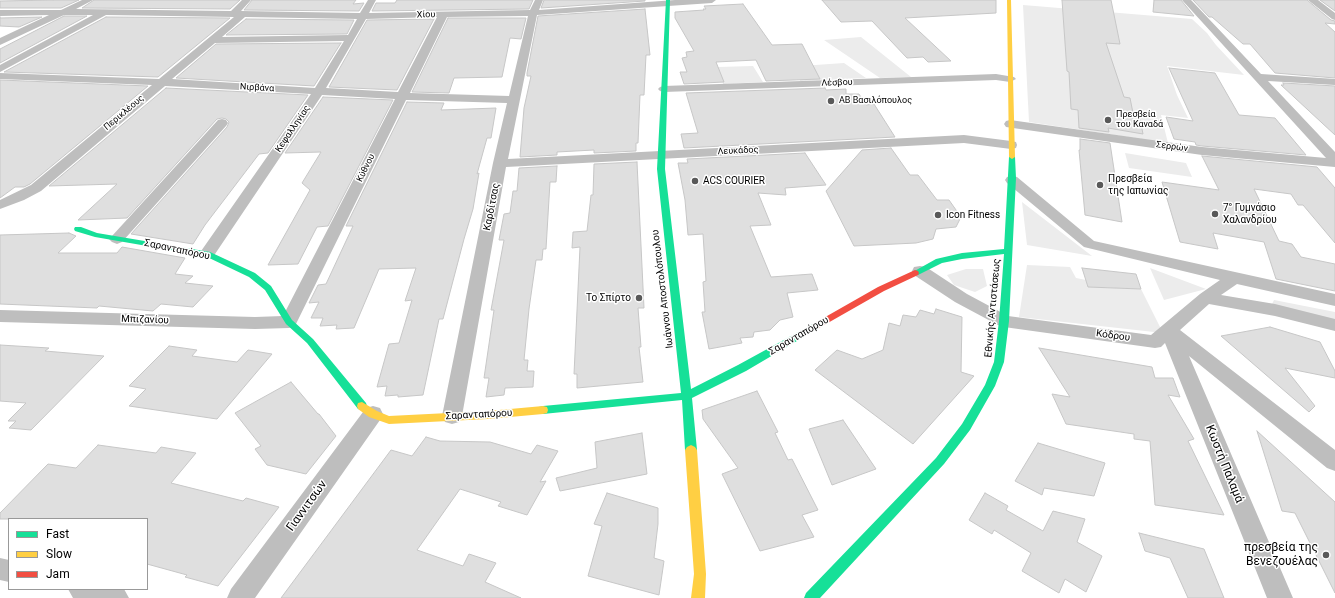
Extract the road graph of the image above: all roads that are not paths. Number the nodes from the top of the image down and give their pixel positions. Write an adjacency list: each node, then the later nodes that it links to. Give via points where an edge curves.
1 (89, 0): 12 (street)
2 (247, 0): 17 (street, Περικλέους)
3 (372, 0): 19 (street, Κεφαλληνίας)
4 (712, 0): 8 (street, Χίου)
5 (1009, 0): 27 (street, Εθνικής Αντιστάσεως)
6 (1186, 0): 26 (street)
7 (1312, 0): 20 (street)
8 (667, 2): 11 (street, Χίου); 30 (street, Ιωάννου Αποστολόπουλου)
9 (37, 3): 15 (street)
10 (153, 4): 16 (street)
11 (536, 6): 18 (street, Χίου); 33 (street, Καρδίτσας)
12 (65, 12): 13 (street, Χίου); 15 (street, Χίου); 23 (street)
13 (104, 12): 16 (street, Χίου); 24 (street)
14 (0, 13): 15 (street, Χίου)
15 (17, 13)
16 (139, 13): 17 (street, Χίου)
17 (238, 14): 19 (street, Χίου); 22 (street, Περικλέους)
18 (443, 14): 19 (street, Χίου); 32 (street, Κύθνου)
19 (362, 16): 21 (street, Κεφαλληνίας)
20 (1335, 17)
21 (351, 38): 22 (street); 31 (street, Κεφαλληνίας)
22 (212, 40): 28 (street, Περικλέους)
23 (0, 42)
24 (0, 69)
25 (0, 76): 28 (street, Νιρβάνα)
26 (1257, 77): 29 (street); 38 (street)
27 (1010, 78): 30 (street, Λέσβου); 35 (street, Εθνικής Αντιστάσεως)
28 (160, 82): 31 (street, Νιρβάνα); 41 (street, Περικλέους, via 36,188)
29 (1335, 82)
30 (664, 89): 37 (street, Ιωάννου Αποστολόπουλου)
31 (318, 92): 32 (street, Νιρβάνα); 45 (street, Κεφαλληνίας)
32 (402, 96): 33 (street, Νιρβάνα); 52 (street, Κύθνου)
33 (514, 100): 39 (street, Καρδίτσας)
34 (222, 123): 43 (street)
35 (1010, 124): 36 (street, Εθνικής Αντιστάσεως); 38 (street, Σερρών, via 1202,151)
36 (1005, 144): 37 (street, Λευκάδος, via 964,139); 40 (street, Εθνικής Αντιστάσεως)
37 (661, 155): 39 (street, Λευκάδος); 55 (street, Ιωάννου Αποστολόπουλου, via 660,169)
38 (1335, 162)
39 (500, 163): 57 (street, Καρδίτσας)
40 (1012, 180): 44 (street, Εθνικής Αντιστάσεως); 47 (street, via 1089,244)
41 (0, 205)
42 (78, 229): 43 (street, Σαρανταπόρου)
43 (117, 239): 45 (street, Σαρανταπόρου)
44 (1009, 251): 46 (street, Σαρανταπόρου, via 962,256 939,262); 51 (street, Εθνικής Αντιστάσεως)
45 (207, 254): 52 (street, Σαρανταπόρου, via 252,275 268,288)
46 (920, 271): 51 (street, via 961,298); 55 (street, Σαρανταπόρου, via 881,289 742,368)
47 (1234, 278): 48 (street, Κόδρου); 49 (street)
48 (1206, 298): 53 (street, via 1275,310); 54 (street, Κόδρου)
49 (1335, 300)
50 (0, 316): 52 (street, Μπιζανίου)
51 (1004, 321): 54 (street, Κόδρου, via 1155,342); 65 (street, Εθνικής Αντιστάσεως, via 1000,362 990,386 966,426 940,461)
52 (289, 322): 56 (street, Σαρανταπόρου, via 310,341 361,405)
53 (1335, 325)
54 (1169, 330): 58 (street); 66 (street, Κωστή Παλαμά)
55 (687, 396): 57 (street, Σαρανταπόρου, via 488,415); 59 (street, Ιωάννου Αποστολόπουλου)
56 (373, 414): 57 (street, Σαρανταπόρου, via 389,420); 63 (street, Γιαννιτσών)
57 (452, 416)
58 (1335, 462)
59 (700, 574): 61 (street, Ιωάννου Αποστολόπουλου); 64 (street, Ιωάννου Αποστολόπουλου)
60 (84, 590): 62 (street)
61 (708, 592)
62 (116, 598)
63 (240, 598)
64 (698, 598)
65 (811, 598)
66 (1280, 598)

